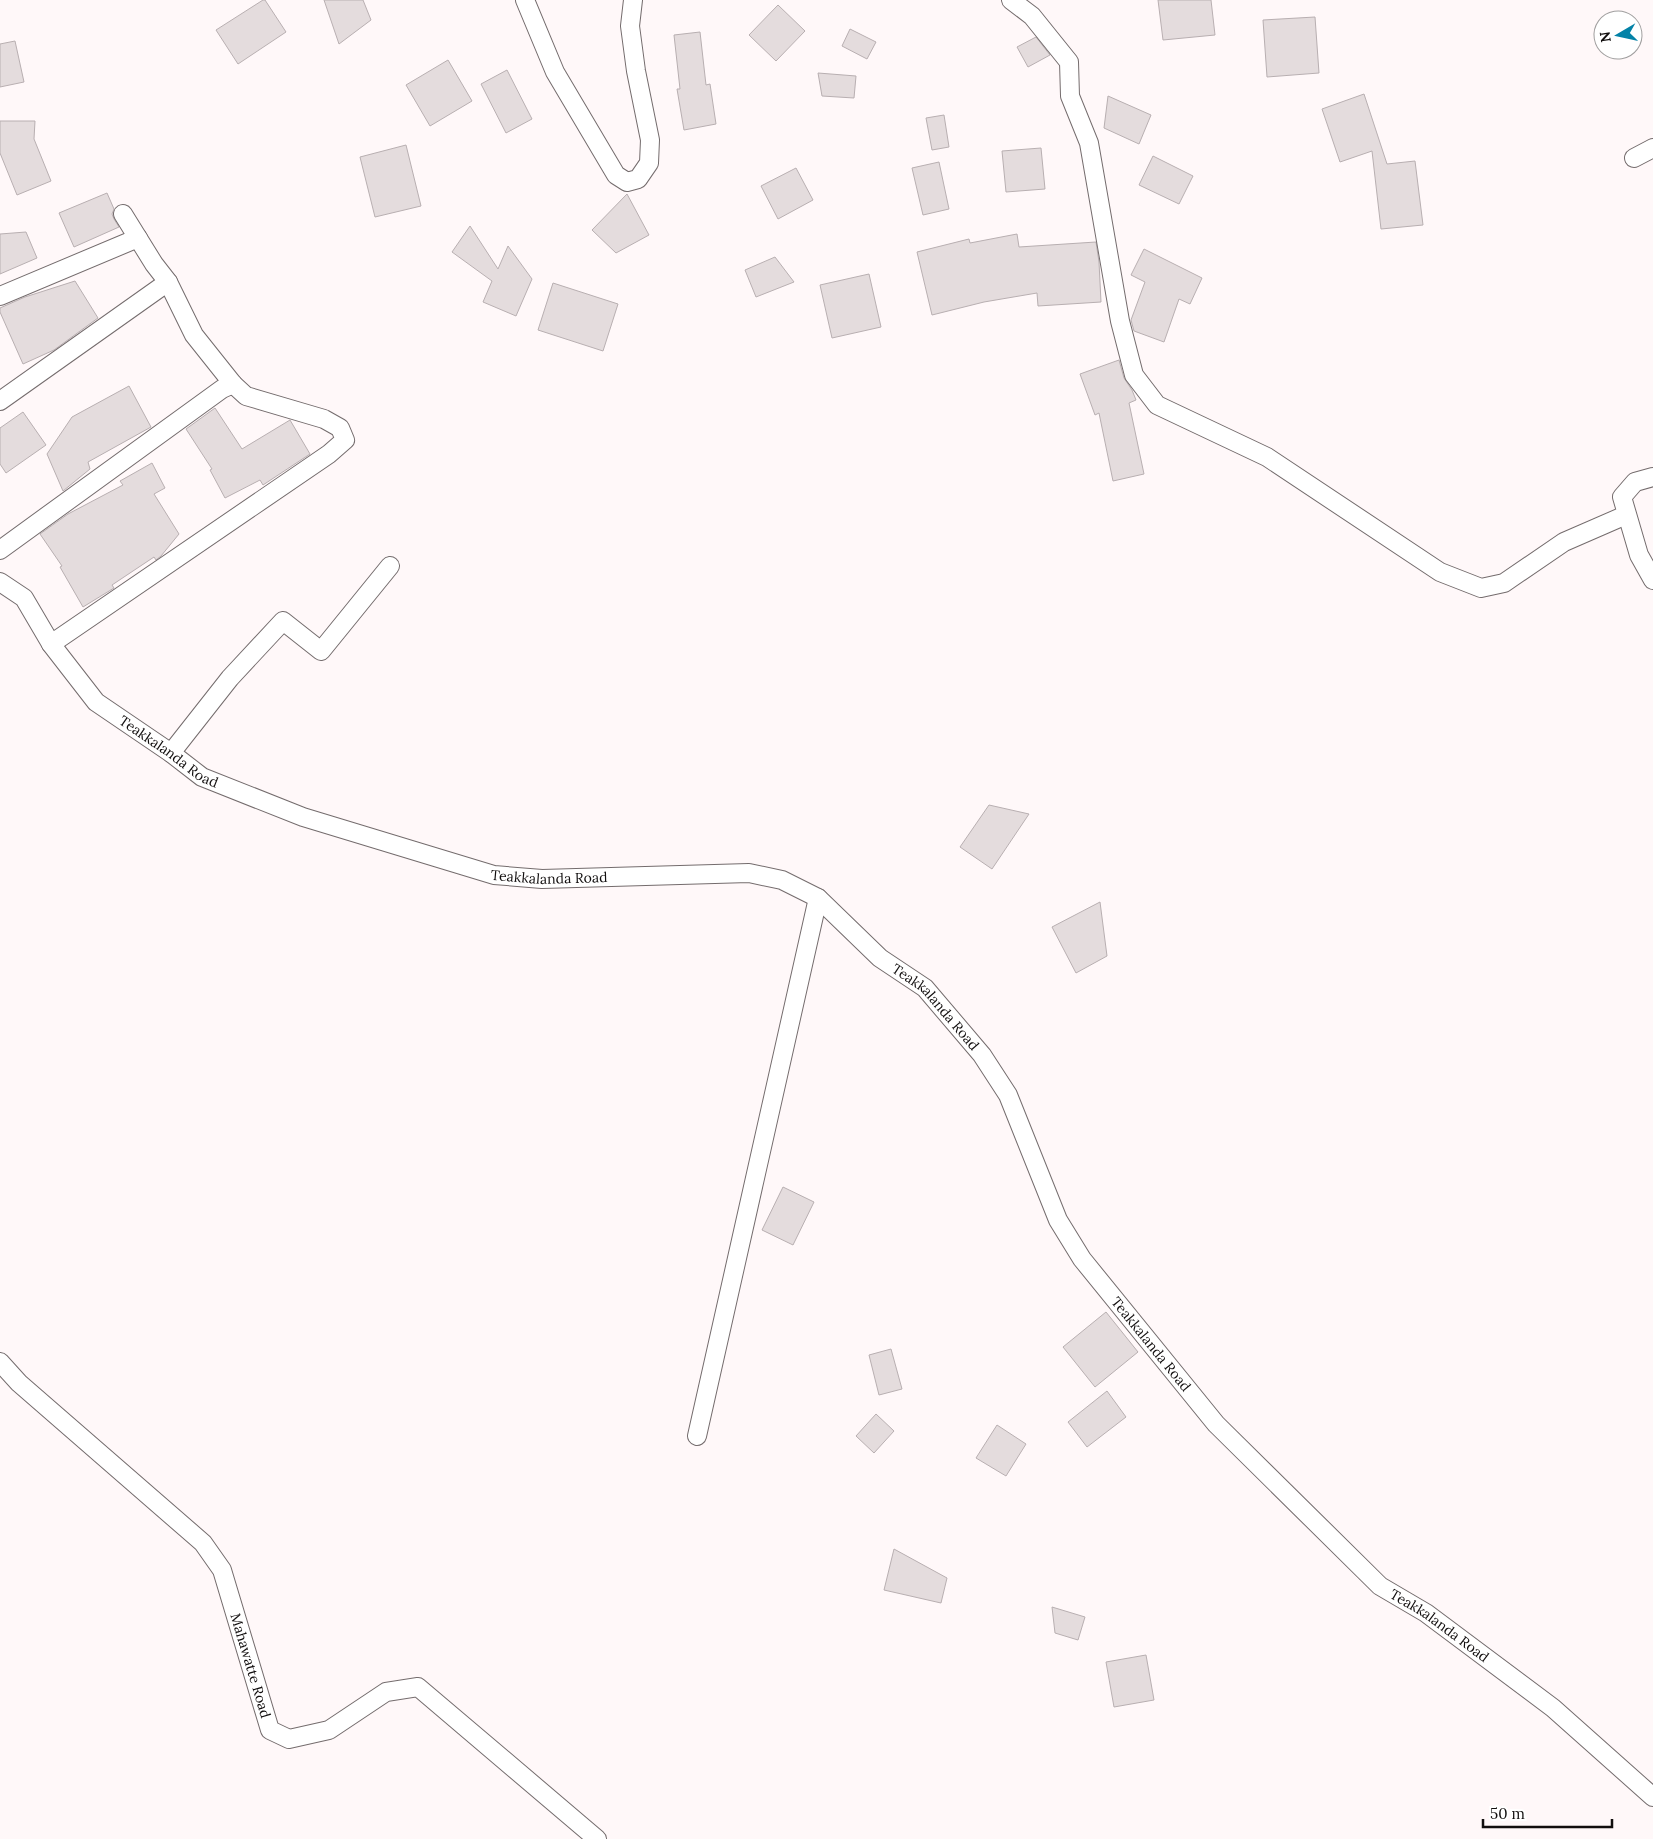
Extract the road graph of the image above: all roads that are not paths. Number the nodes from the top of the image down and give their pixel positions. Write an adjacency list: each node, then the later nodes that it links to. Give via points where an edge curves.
1 (525, 0): 2 (street, via 555,72 616,175 627,182 638,179 649,163 650,140 630,26)
2 (632, 0)
3 (1011, 0): 13 (street, via 1032,16 1068,62 1070,96 1089,143 1120,321 1134,375 1157,405 1267,457 1440,572 1481,588 1504,583 1564,542)
4 (1653, 148): 5 (street)
5 (1634, 158)
6 (123, 214): 7 (street)
7 (138, 238): 8 (street); 9 (street)
8 (168, 282): 10 (street, via 194,335); 11 (street)
9 (0, 296)
10 (233, 384): 14 (street); 18 (street, via 246,396 324,419 340,428 345,440)
11 (0, 399)
12 (1653, 477): 13 (street, via 1635,482 1622,497)
13 (1626, 515): 16 (street, via 1639,555)
14 (0, 550)
15 (390, 566): 19 (street, via 321,651 283,621 230,678)
16 (1653, 580)
17 (0, 582): 18 (street, Teakkalanda Road, via 24,598)
18 (51, 644): 19 (street, Teakkalanda Road, via 96,702)
19 (171, 752): 20 (street, Teakkalanda Road, via 202,777 303,817 494,875 542,879 749,873 782,880)
20 (818, 898): 22 (street); 23 (street, Teakkalanda Road, via 880,958 925,988 982,1055 1008,1095 1058,1220 1082,1259 1216,1424 1380,1586 1426,1613 1553,1708)
21 (0, 1362): 24 (street, Mahawatte Road, via 19,1383 203,1544 222,1570 270,1730 288,1739 329,1730 386,1692 418,1688)
22 (697, 1436)
23 (1653, 1797)
24 (597, 1839)

